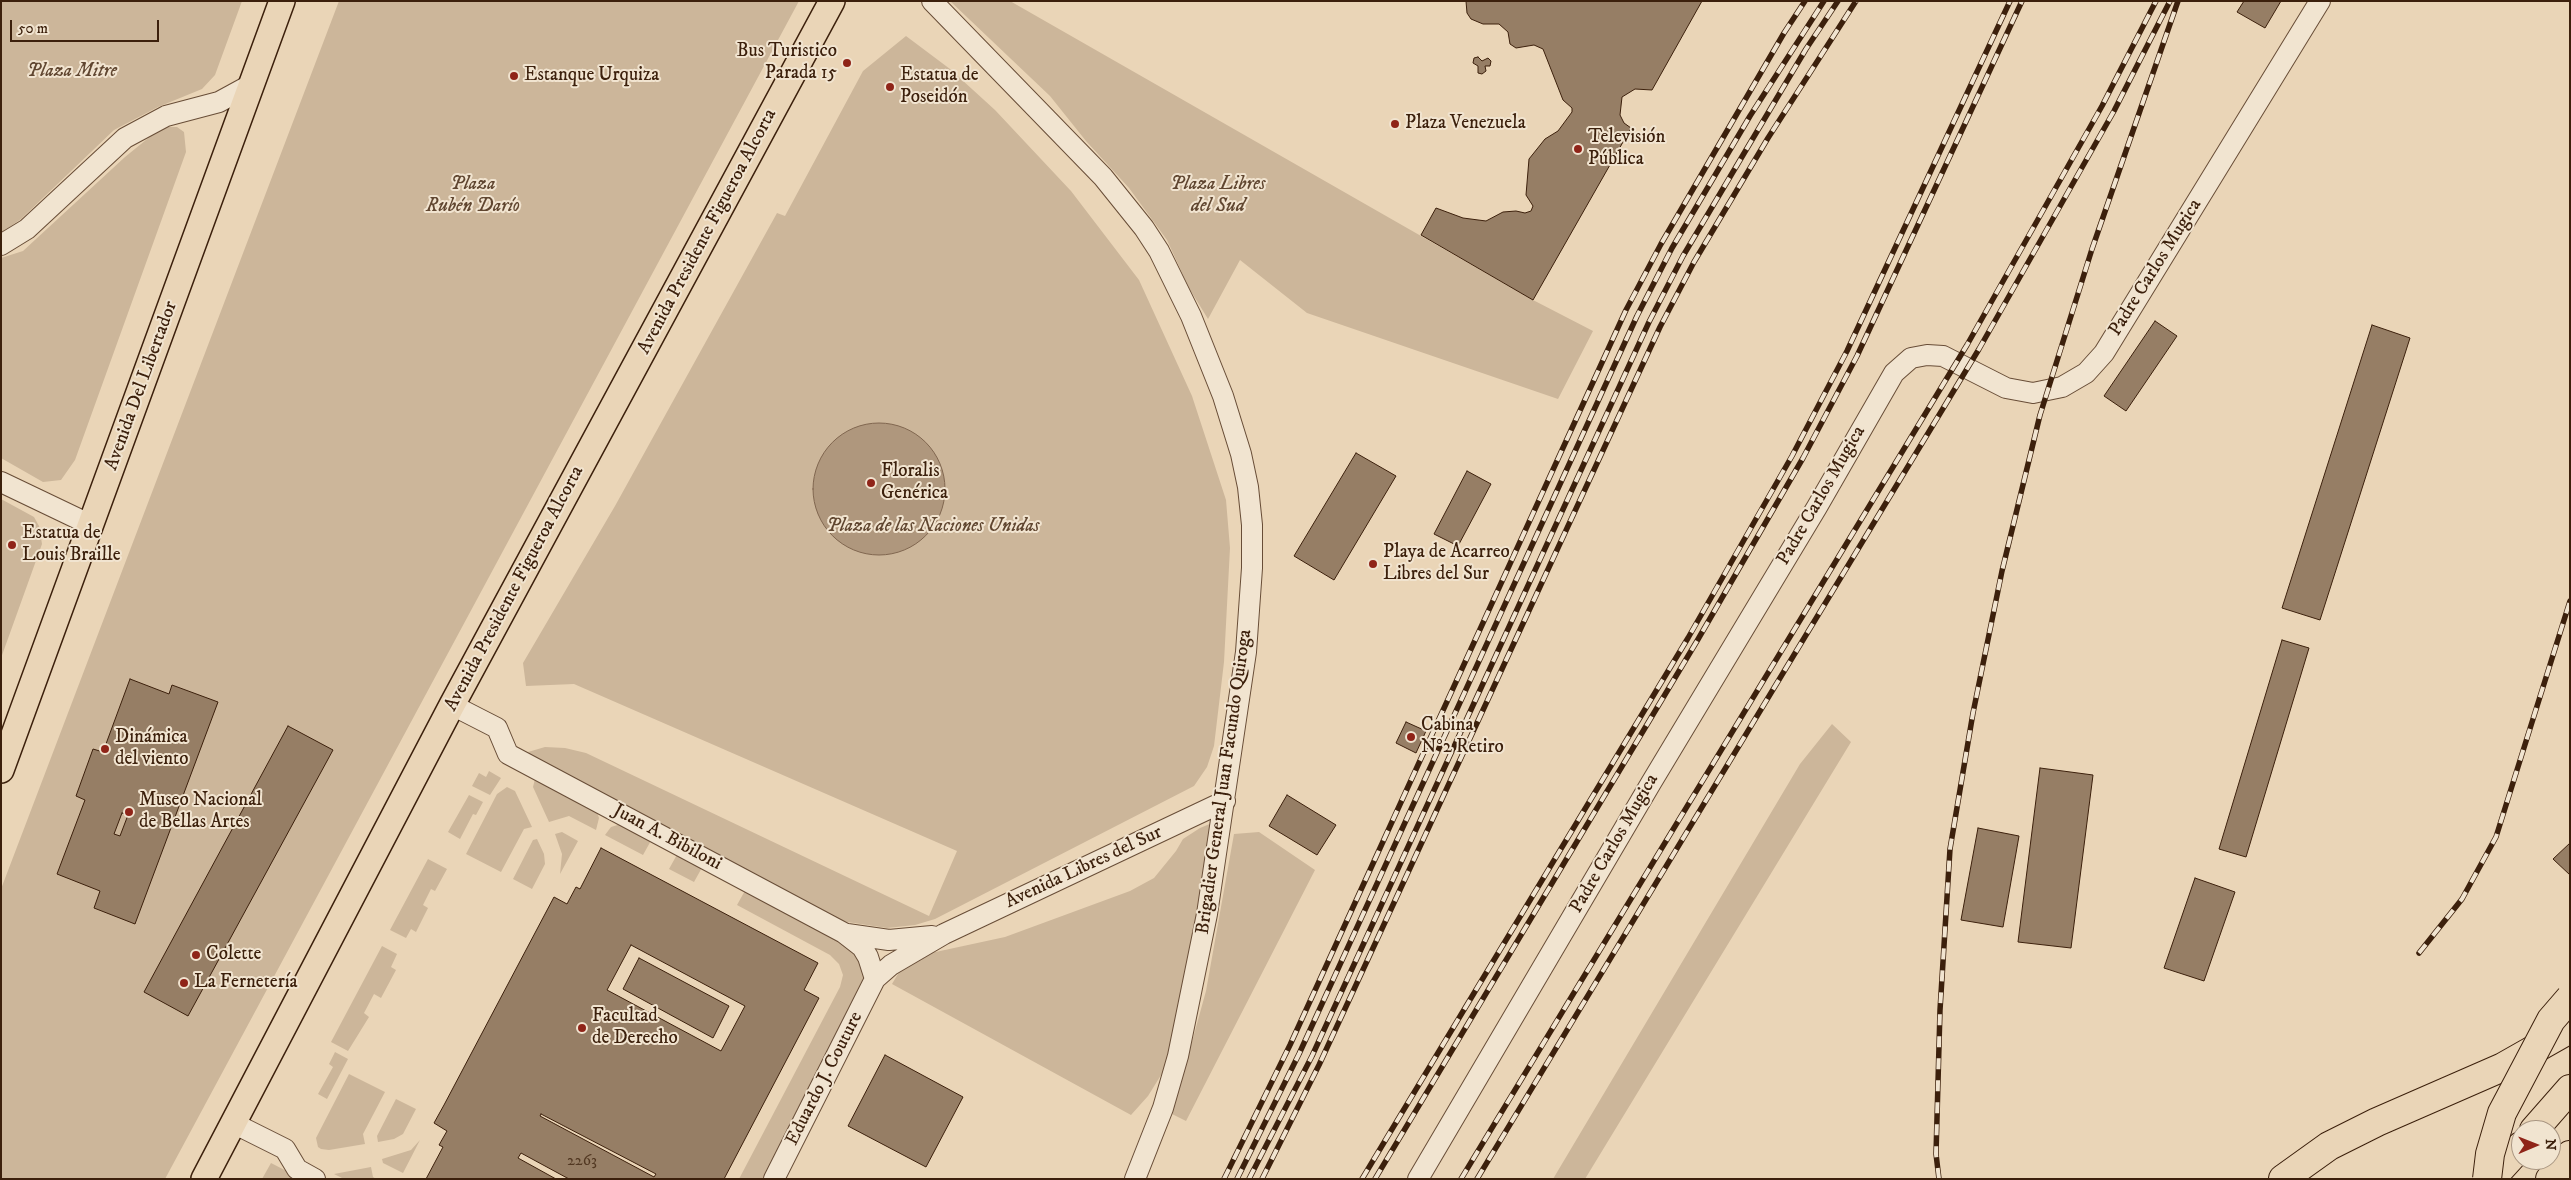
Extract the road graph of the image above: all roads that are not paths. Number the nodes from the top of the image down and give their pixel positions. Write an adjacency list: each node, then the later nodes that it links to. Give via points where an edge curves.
1 (282, 1): 5 (main road, Avenida Del Libertador)
2 (832, 1): 9 (main road, Avenida Presidente Figueroa Alcorta)
3 (932, 1): 11 (street, Brigadier General Juan Facundo Quiroga, via 1103,177 1144,228 1174,279 1223,396 1241,454 1252,525 1246,652)
4 (2320, 1): 26 (street, Padre Carlos Mugica, via 2104,353 2086,373 2062,387 2033,393 2006,388 1936,355 1911,358 1894,373)
5 (252, 84): 6 (street, via 219,102 166,116 125,138 27,229); 8 (main road, Avenida Del Libertador)
6 (1, 245)
7 (1, 482): 8 (street)
8 (91, 525): 10 (main road, Avenida Del Libertador)
9 (452, 705): 12 (street, Juan A. Bibiloni, via 497,728 508,754); 19 (main road, Avenida Presidente Figueroa Alcorta)
10 (1, 770)
11 (1224, 801): 13 (street, Avenida Libres del Sur); 25 (street, Brigadier General Juan Facundo Quiroga, via 1207,914 1180,1048 1163,1108)
12 (844, 933): 13 (street, Avenida Libres del Sur, via 889,940); 14 (street, Juan A. Bibiloni, via 862,947)
13 (944, 934): 14 (street, Avenida Libres del Sur, via 891,964)
14 (875, 979): 24 (street, Eduardo J. Couture)
15 (2570, 998): 28 (highway, bridge, via 2551,1020 2502,1113)
16 (2570, 1029): 27 (highway, via 2504,1067 2329,1146)
17 (2570, 1089): 18 (highway)
18 (2543, 1120)
19 (233, 1123): 22 (main road, Avenida Presidente Figueroa Alcorta); 23 (street, via 285,1149 297,1169)
20 (2570, 1155): 30 (highway)
21 (2511, 1157): 29 (highway)
22 (204, 1179)
23 (315, 1179)
24 (774, 1179)
25 (1135, 1179)
26 (1418, 1179)
27 (2282, 1179)
28 (2486, 1179)
29 (2491, 1179)
30 (2550, 1179)

